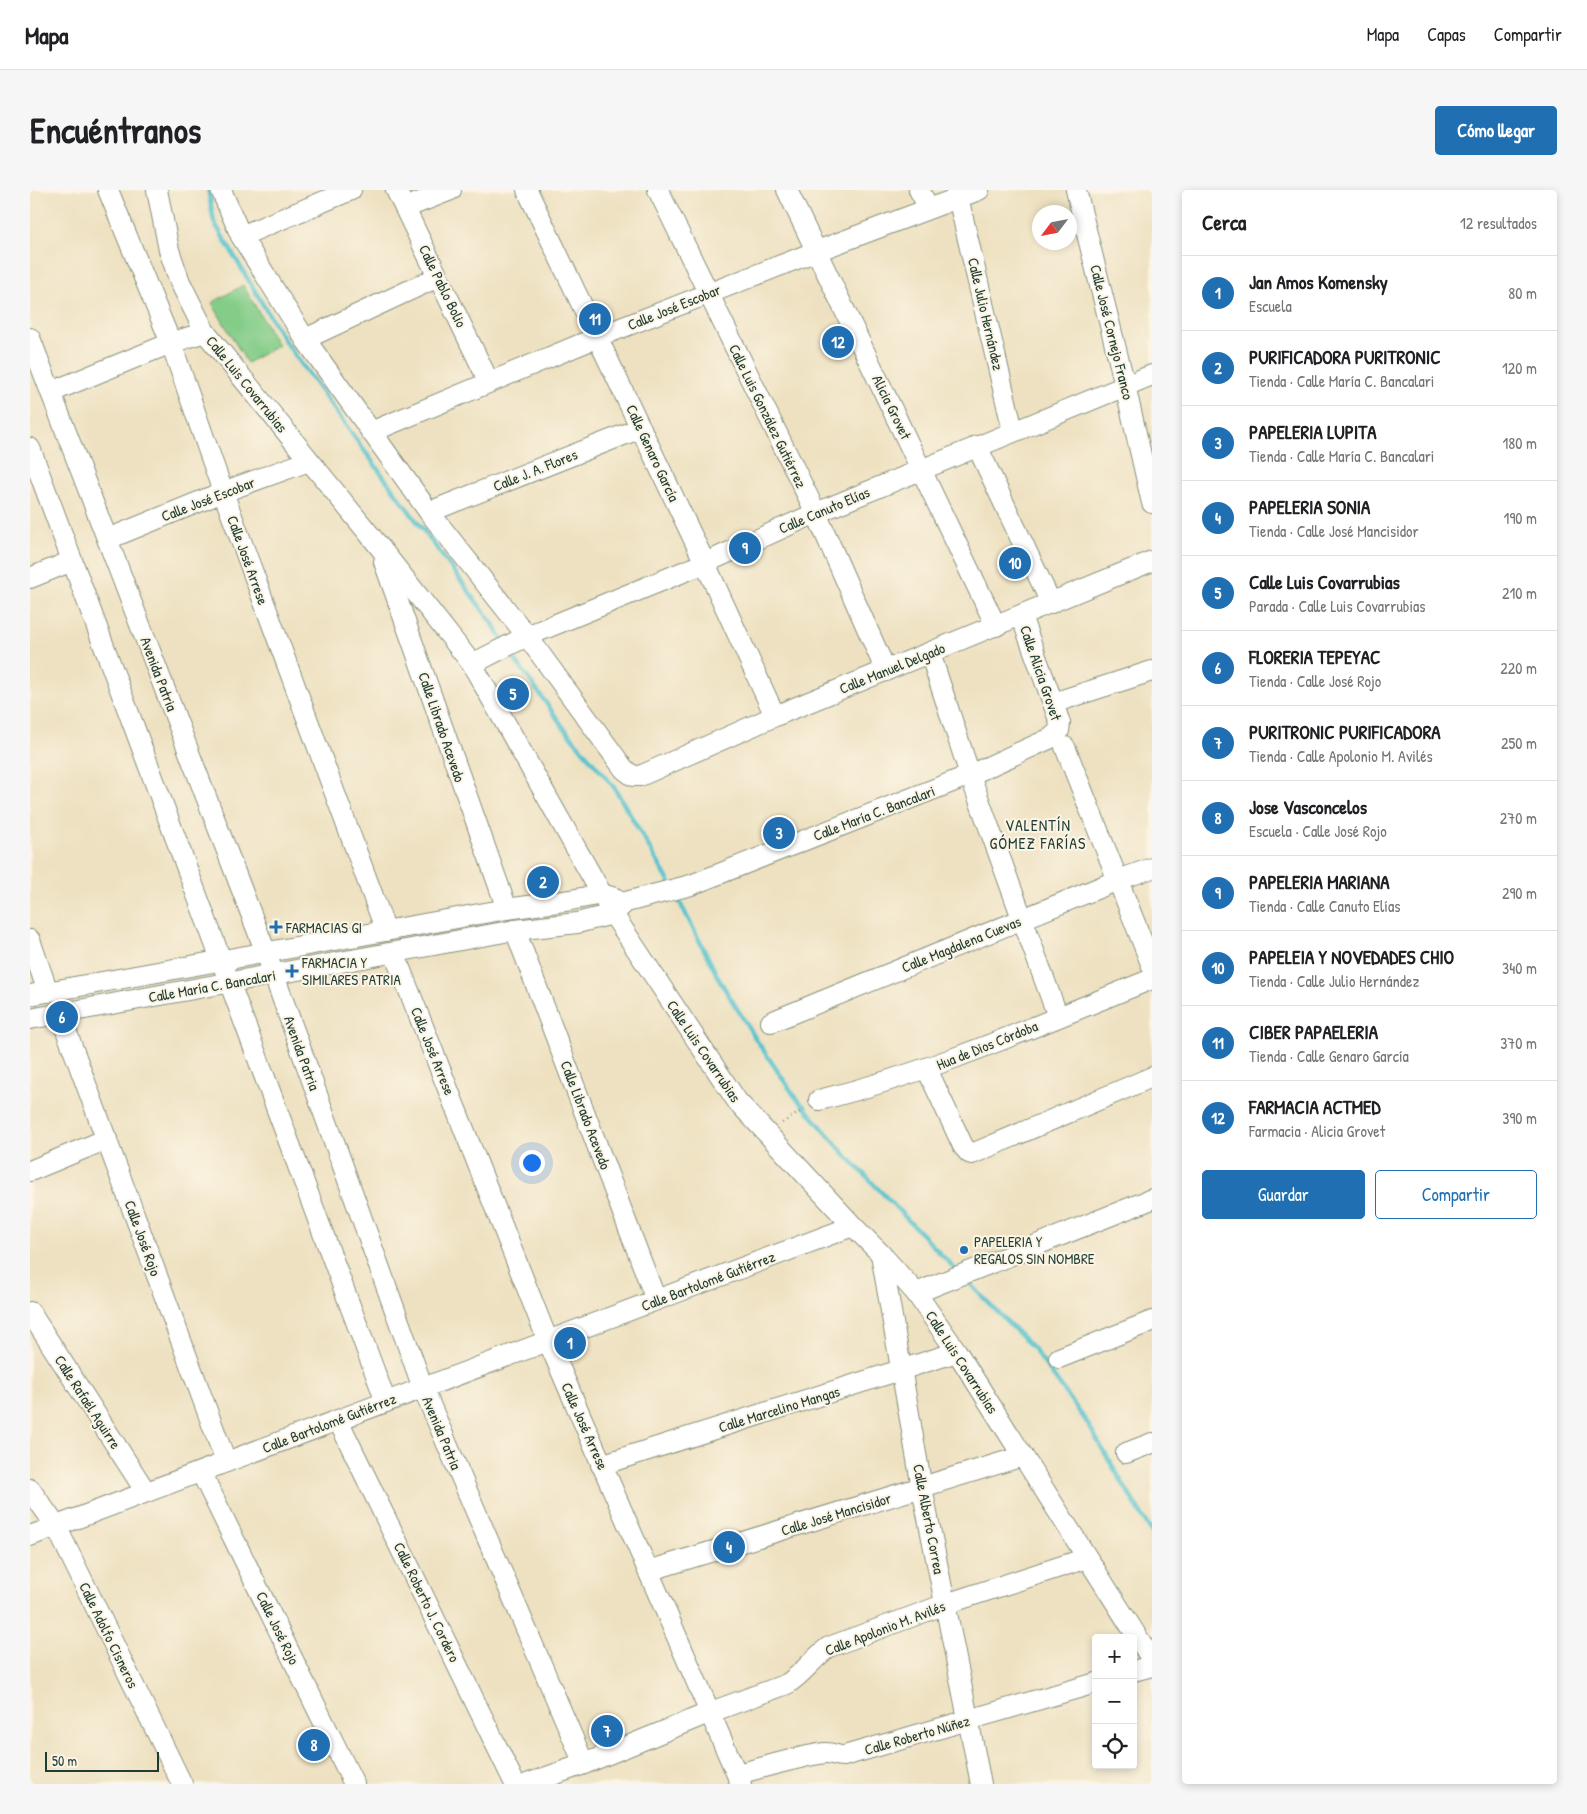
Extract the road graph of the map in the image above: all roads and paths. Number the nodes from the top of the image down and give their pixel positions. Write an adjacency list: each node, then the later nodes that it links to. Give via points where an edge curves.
1 (108, 190): 24 (street, Calle José Arrese)
2 (157, 190): 20 (street, Calle Luis Covarrubias, via 169,250 187,299)
3 (221, 190): 16 (street)
4 (351, 190): 16 (street)
5 (396, 190): 14 (street, Calle Pablo Bolio)
6 (451, 190): 14 (street)
7 (527, 190): 21 (street, Calle Genaro García)
8 (658, 190): 19 (street, Calle Luis González Gutiérrez)
9 (787, 190): 17 (street, Alicia Grovet)
10 (919, 190): 15 (street)
11 (979, 190): 13 (street, Calle José Escobar)
12 (1076, 190): 27 (street, Calle José Cornejo Franco)
13 (958, 197): 15 (street, Calle José Escobar); 30 (street, Calle Julio Hernández)
14 (405, 208): 18 (street, Calle Pablo Bolio)
15 (929, 208): 17 (street, Calle José Escobar)
16 (241, 236): 23 (street)
17 (817, 251): 19 (street, Calle José Escobar); 35 (street, Alicia Grovet)
18 (438, 277): 23 (street); 26 (street, Calle Pablo Bolio)
19 (708, 294): 21 (street, Calle José Escobar); 39 (street, Calle Luis González Gutiérrez)
20 (204, 332): 24 (street); 34 (street, Calle Luis Covarrubias)
21 (598, 337): 26 (street, Calle José Escobar); 29 (street, Calle Genaro García)
22 (30, 338): 28 (street, Avenida Patria)
23 (305, 339): 31 (street)
24 (171, 343): 28 (street); 36 (street, Calle José Arrese)
25 (1152, 375): 27 (street, Calle Canuto Elías)
26 (489, 382): 31 (street, Calle José Escobar)
27 (1125, 385): 30 (street, Calle Canuto Elías); 37 (street, Calle José Cornejo Franco)
28 (51, 392): 40 (street, Avenida Patria)
29 (641, 428): 38 (street, Calle J. A. Flores); 44 (street, Calle Genaro García)
30 (1013, 431): 32 (street, Calle Canuto Elías)
31 (371, 432): 38 (street)
32 (977, 446): 35 (street, Calle Canuto Elías); 46 (street)
33 (30, 448): 42 (street)
34 (310, 461): 36 (street, Calle José Escobar); 41 (street, Calle Luis Covarrubias)
35 (922, 469): 39 (street, Calle Canuto Elías); 48 (street, Alicia Grovet)
36 (223, 492): 40 (street, Calle José Escobar); 65 (street, Calle José Arrese)
37 (1152, 503)
38 (429, 512): 49 (street)
39 (816, 513): 44 (street, Calle Canuto Elías); 53 (street, Calle Luis González Gutiérrez)
40 (108, 539): 67 (street, Avenida Patria)
41 (378, 546): 51 (street, Calle Luis Covarrubias); 62 (street, Calle Librado Acevedo)
42 (72, 561): 45 (street); 69 (street)
43 (1152, 561): 46 (street, Calle Manuel Delgado)
44 (705, 563): 49 (street, Calle Canuto Elías); 55 (street, Calle Genaro García)
45 (30, 578)
46 (1051, 603): 47 (street, Calle Manuel Delgado)
47 (1021, 616): 48 (street, Calle Manuel Delgado); 54 (street, Calle Alicia Grovet)
48 (996, 626): 50 (street, Calle Manuel Delgado)
49 (525, 638): 51 (street, Calle Canuto Elías); 55 (street, Calle Manuel Delgado, via 632,776 640,776)
50 (930, 653): 53 (street, Calle Manuel Delgado); 57 (street)
51 (479, 660): 60 (street, Calle Luis Covarrubias)
52 (1152, 670): 54 (street)
53 (886, 671): 55 (street, Calle Manuel Delgado)
54 (1053, 703): 56 (street, Calle Alicia Grovet)
55 (775, 716)
56 (1062, 739): 57 (street, Calle María C. Bancalari, via 1051,738); 59 (street, Calle Alicia Grovet)
57 (970, 775): 61 (street, Calle María C. Bancalari, via 691,885); 63 (street)
58 (1152, 868): 59 (street, Calle Magdalena Cuevas)
59 (1118, 880): 63 (street, Calle Magdalena Cuevas); 70 (street, Calle Alicia Grovet)
60 (602, 894): 61 (street, Calle Luis Covarrubias); 62 (street, Calle María C. Bancalari)
61 (625, 905): 64 (street, Calle María C. Bancalari, via 577,923); 86 (street, Calle Luis Covarrubias, via 737,1100)
62 (507, 909): 65 (street, Calle María C. Bancalari)
63 (1023, 919): 76 (street); 78 (street, Calle Magdalena Cuevas)
64 (515, 930): 68 (street, Calle María C. Bancalari); 89 (street, Calle Librado Acevedo)
65 (386, 931): 67 (street, Calle María C. Bancalari)
66 (30, 940): 74 (street)
67 (266, 953): 69 (street, Calle María C. Bancalari); 71 (street, Avenida Patria)
68 (394, 953): 71 (street, Calle María C. Bancalari); 92 (street, Calle José Arrese)
69 (223, 960): 73 (street); 74 (street, Calle María C. Bancalari)
70 (1152, 966)
71 (273, 974): 73 (street, Calle María C. Bancalari); 96 (street, Avenida Patria)
72 (1152, 979): 76 (street, Hua de Dios Córdoba)
73 (231, 982): 75 (street, Calle María C. Bancalari); 97 (street)
74 (39, 994)
75 (60, 1014): 77 (street, Calle María C. Bancalari); 83 (street, Calle José Rojo)
76 (1058, 1017): 79 (street, Hua de Dios Córdoba)
77 (30, 1019)
78 (771, 1022)
79 (927, 1069): 80 (street, via 969,1153); 81 (street, Hua de Dios Córdoba)
80 (1152, 1077)
81 (813, 1103): 82 (path)
82 (789, 1119)
83 (107, 1139): 84 (street); 102 (street, Calle José Rojo)
84 (30, 1171)
85 (1152, 1199): 88 (street)
86 (853, 1226): 87 (street, Calle Luis Covarrubias); 89 (street, Calle Bartolomé Gutiérrez)
87 (881, 1254): 88 (street, Calle Luis Covarrubias); 95 (street, Calle Alberto Correa)
88 (916, 1293): 93 (street, Calle Luis Covarrubias)
89 (656, 1300): 92 (street, Calle Bartolomé Gutiérrez)
90 (30, 1312): 107 (street, Calle Rafaél Aguirre)
91 (1152, 1320): 94 (street)
92 (548, 1341): 96 (street, Calle Bartolomé Gutiérrez); 103 (street, Calle José Arrese)
93 (957, 1352): 95 (street, Calle Marcelino Mangas); 101 (street, Calle Luis Covarrubias)
94 (1059, 1358)
95 (902, 1370): 103 (street, Calle Marcelino Mangas); 105 (street, Calle Alberto Correa)
96 (423, 1388): 97 (street, Calle Bartolomé Gutiérrez); 119 (street, Avenida Patria)
97 (386, 1402): 98 (street, Calle Bartolomé Gutiérrez)
98 (338, 1420): 102 (street, Calle Bartolomé Gutiérrez); 124 (street, Calle Roberto J. Cordero)
99 (1152, 1442): 100 (street)
100 (1126, 1452)
101 (1023, 1456): 105 (street, Calle José Mancisidor); 110 (street, Calle Luis Covarrubias)
102 (226, 1462): 104 (street, Calle Bartolomé Gutiérrez)
103 (601, 1464): 111 (street, Calle José Arrese)
104 (201, 1472): 107 (street, Calle Bartolomé Gutiérrez); 123 (street, Calle José Rojo)
105 (922, 1488): 111 (street, Calle José Mancisidor); 112 (street, Calle Alberto Correa)
106 (30, 1489): 108 (street, Calle Adolfo Cisneros)
107 (146, 1492): 108 (street, Calle Bartolomé Gutiérrez)
108 (56, 1526): 109 (street, Calle Bartolomé Gutiérrez); 122 (street, Calle Adolfo Cisneros)
109 (30, 1536)
110 (1088, 1558): 112 (street, Calle Apolonio M. Avilés); 113 (street, Calle Luis Covarrubias)
111 (648, 1571): 117 (street, Calle José Arrese)
112 (946, 1604): 117 (street, Calle Apolonio M. Avilés, via 829,1647 787,1684); 118 (street, Calle Alberto Correa)
113 (1152, 1660)
114 (1152, 1666): 115 (street)
115 (1137, 1670)
116 (1092, 1683): 118 (street, Calle Roberto Núñez)
117 (711, 1712): 119 (street, Calle Apolonio M. Avilés); 120 (street, Calle José Arrese)
118 (969, 1720): 120 (street, Calle Roberto Núñez, via 844,1756 816,1754); 126 (street, Calle Alberto Correa)
119 (584, 1764): 121 (street, Calle Apolonio M. Avilés)
120 (739, 1779)
121 (555, 1780): 125 (street, Calle Apolonio M. Avilés)
122 (182, 1784)
123 (354, 1784)
124 (515, 1784)
125 (527, 1784)
126 (981, 1784)

